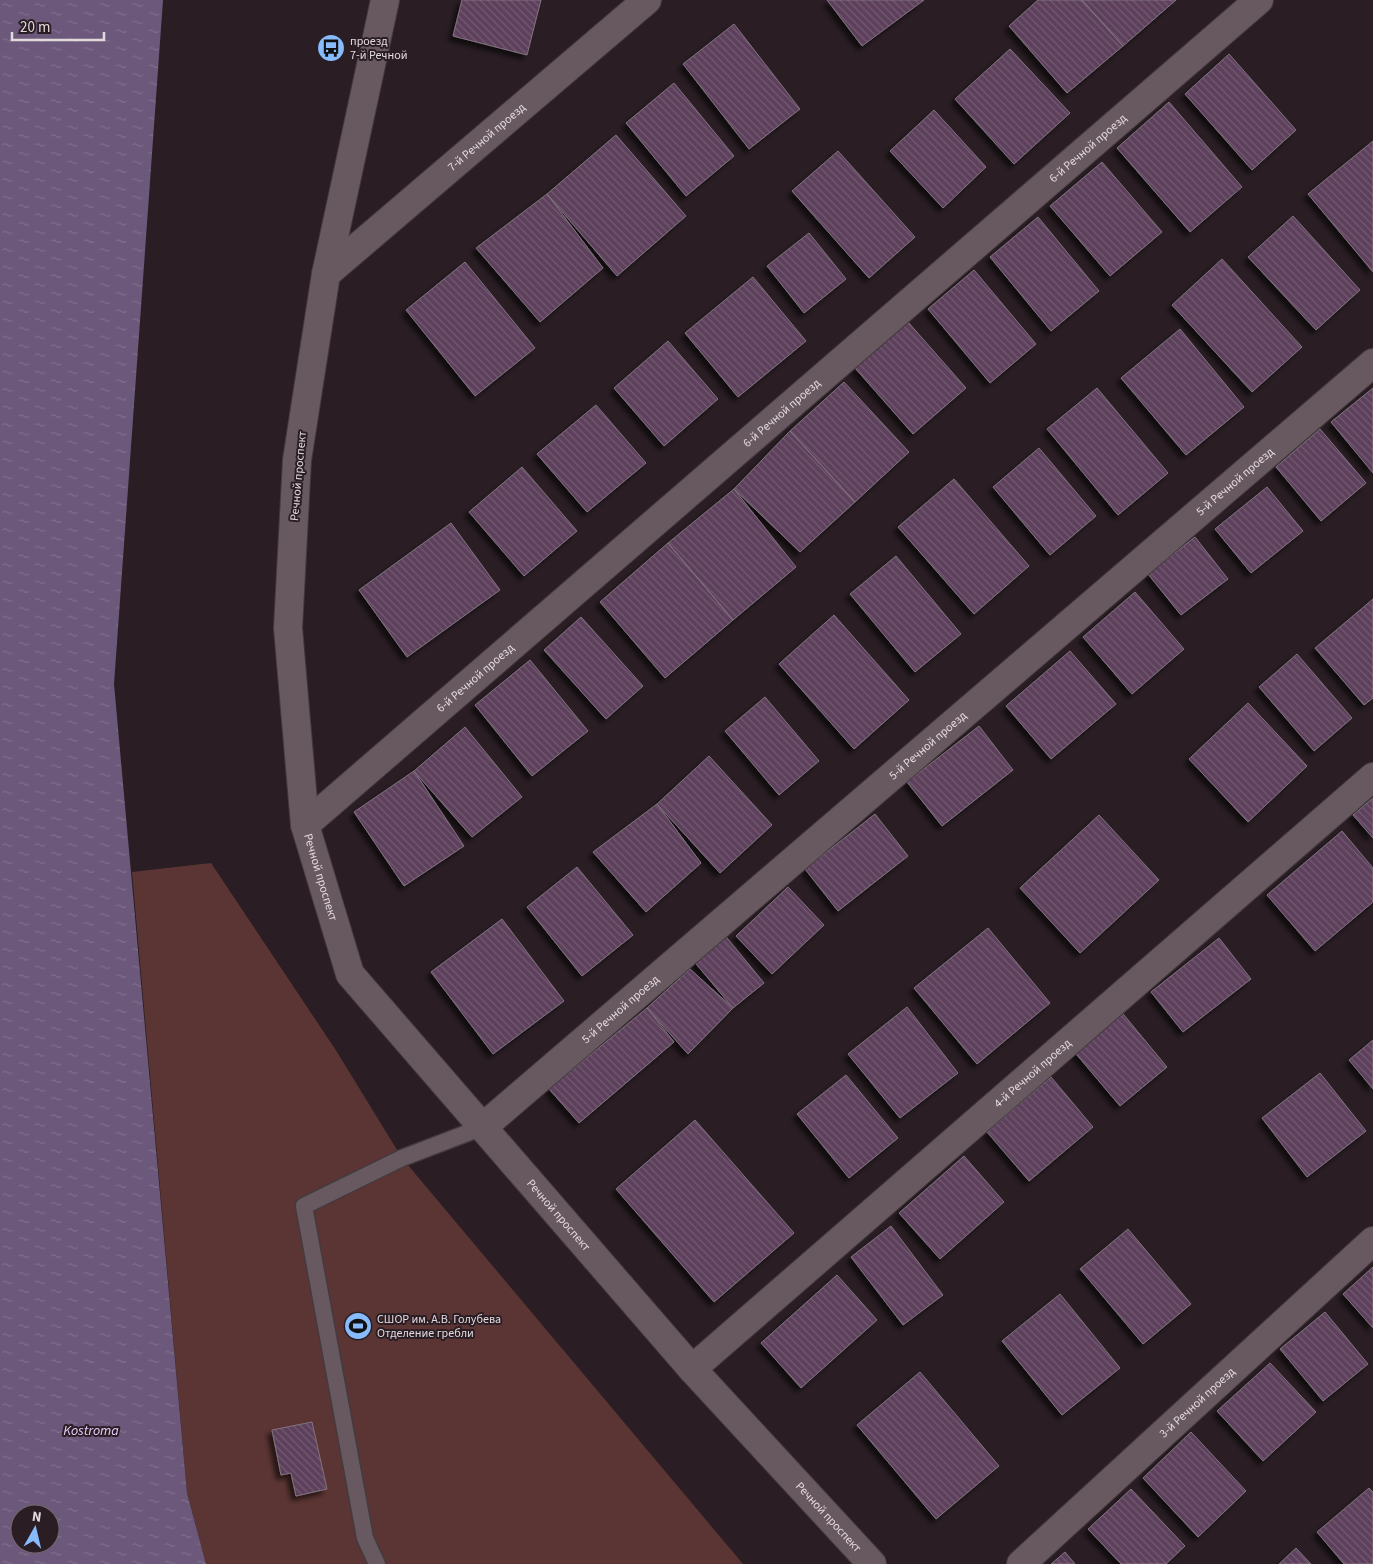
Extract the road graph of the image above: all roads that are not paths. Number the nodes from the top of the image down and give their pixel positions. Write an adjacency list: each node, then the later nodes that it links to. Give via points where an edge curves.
1 (385, 0): 4 (street, Речной проспект)
2 (646, 0): 4 (street, 7-й Речной проезд)
3 (1259, 0): 7 (street, 6-й Речной проезд)
4 (326, 274): 7 (street, Речной проспект, via 297,460 288,628)
5 (1373, 363): 8 (street, 5-й Речной проезд)
6 (1373, 777): 10 (street, 4-й Речной проезд)
7 (305, 826): 8 (street, Речной проспект, via 350,974)
8 (483, 1127): 10 (street, Речной проспект); 11 (lane, via 402,1158 304,1206 365,1538)
9 (1373, 1242): 13 (street, 3-й Речной проезд)
10 (692, 1369): 12 (street, Речной проспект)
11 (377, 1564)
12 (872, 1564)
13 (1020, 1564)

